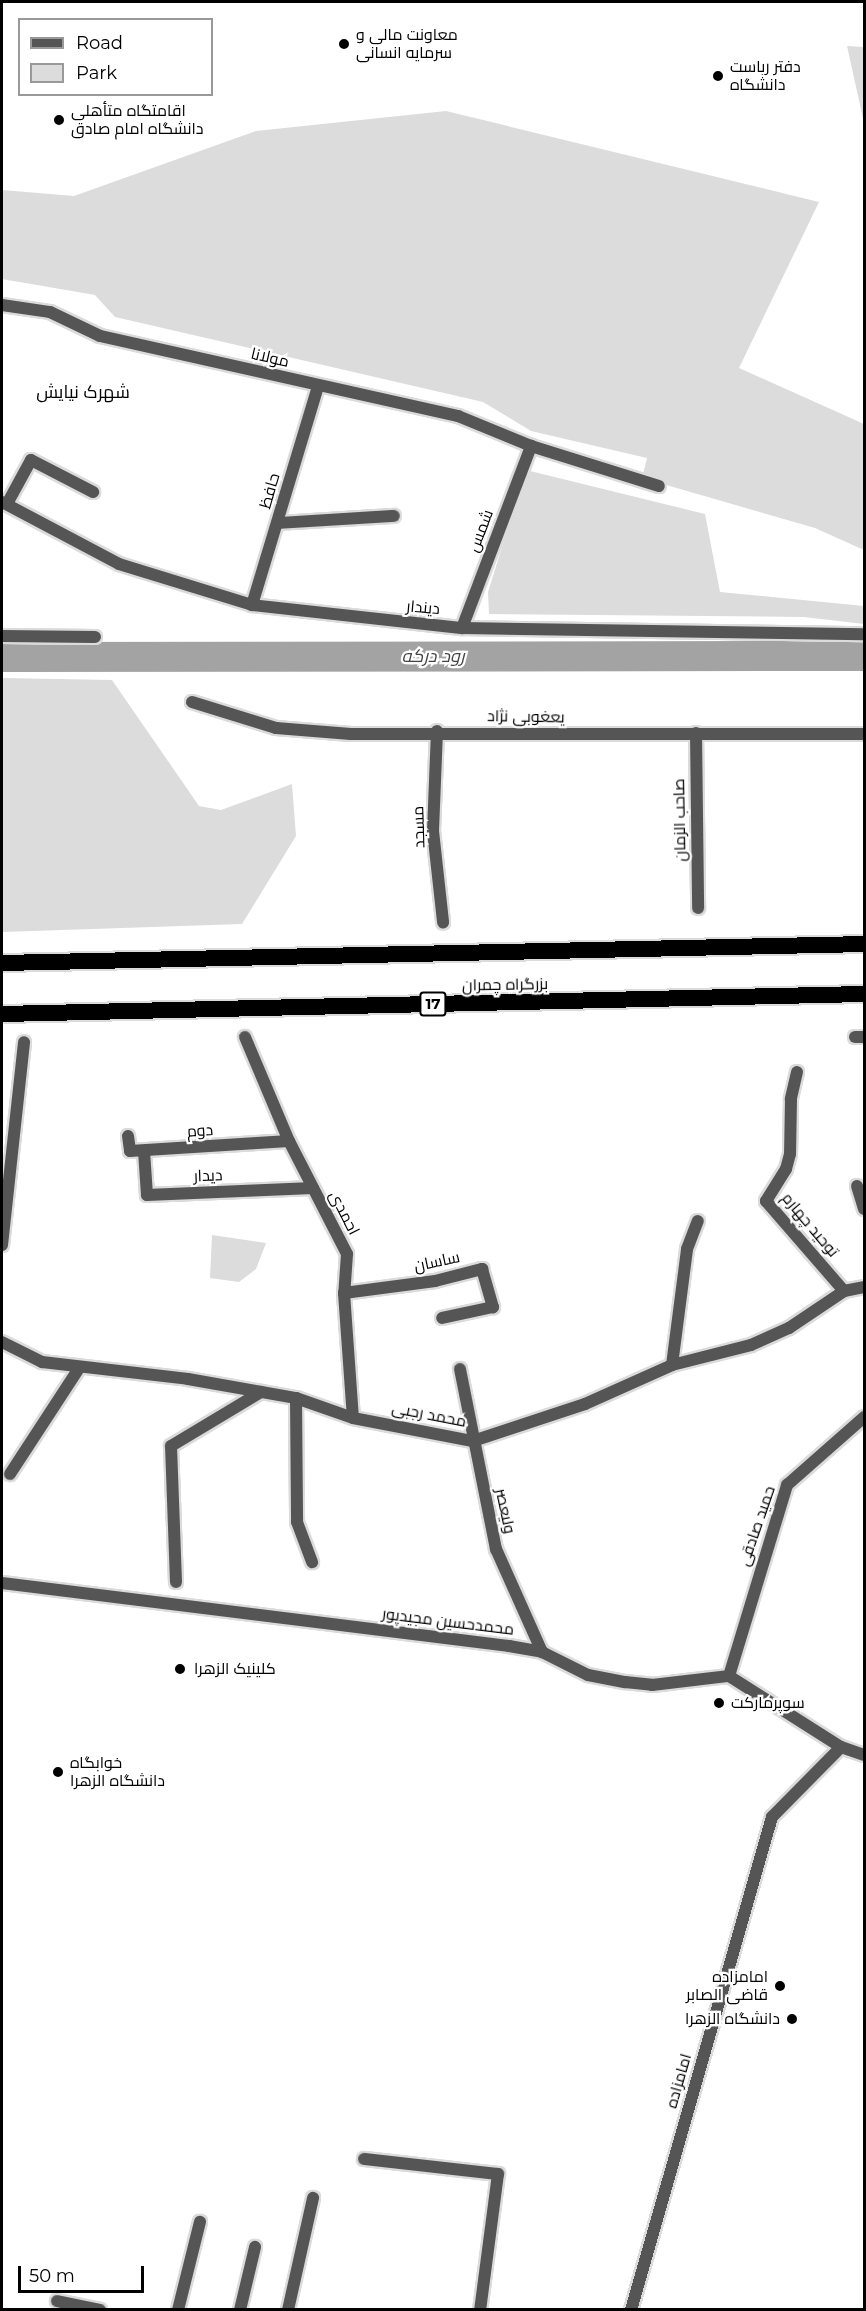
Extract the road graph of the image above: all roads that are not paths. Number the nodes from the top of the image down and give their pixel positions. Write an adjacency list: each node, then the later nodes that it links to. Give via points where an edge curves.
1 (2, 305): 2 (street, مولانا, via 51,312 100,336)
2 (318, 386): 3 (street, مولانا, via 458,416); 8 (street, حافظ)
3 (531, 447): 4 (street, مولانا); 10 (street, شمس)
4 (659, 486)
5 (93, 492): 6 (street, via 31,460)
6 (4, 503): 9 (street, دیندار, via 119,564)
7 (394, 516): 8 (street)
8 (278, 523): 9 (street, حافظ)
9 (252, 606): 10 (street, دیندار)
10 (462, 628): 11 (street, دیندار)
11 (864, 634)
12 (2, 636): 13 (street)
13 (95, 637)
14 (192, 702): 15 (street, یعغوبی نژاد, via 276,728 351,734)
15 (437, 731): 16 (street, یعغوبی نژاد); 19 (street, مسجد, via 433,831)
16 (696, 733): 17 (street, یعغوبی نژاد); 18 (street, صاحب الزمان)
17 (864, 734)
18 (698, 908)
19 (444, 922)
20 (864, 944): 21 (highway, بزرگراه چمران)
21 (2, 963)
22 (864, 994): 23 (highway, بزرگراه چمران / 17)
23 (2, 1014)
24 (245, 1037): 28 (street, احمدی)
25 (24, 1042): 34 (street)
26 (797, 1072): 36 (street, توحید چهارم, via 790,1100 790,1154 766,1201)
27 (128, 1136): 29 (street, via 130,1151)
28 (289, 1141): 29 (street, دوم); 31 (street, احمدی)
29 (144, 1151): 31 (street, دیدار, via 147,1195)
30 (857, 1186): 32 (street)
31 (313, 1188): 37 (street, احمدی, via 347,1254)
32 (864, 1209)
33 (698, 1221): 40 (street, via 687,1249)
34 (2, 1245)
35 (864, 1287): 36 (street, محمد رجبی)
36 (844, 1291): 40 (street, محمد رجبی, via 789,1328 751,1345)
37 (344, 1293): 38 (street, ساسان, via 435,1281 482,1269 493,1307); 46 (street, احمدی)
38 (442, 1318)
39 (2, 1342): 41 (street, محمد رجبی, via 42,1362)
40 (672, 1365): 47 (street, محمد رجبی, via 585,1404)
41 (79, 1368): 43 (street, محمد رجبی, via 188,1378); 48 (street)
42 (460, 1369): 47 (street, ولیعصر)
43 (261, 1392): 44 (street, محمد رجبی); 50 (street, via 171,1446)
44 (296, 1398): 46 (street, محمد رجبی); 49 (street, via 297,1522)
45 (864, 1417): 53 (street, حمید صادقی, via 787,1485)
46 (353, 1418): 47 (street, محمد رجبی)
47 (473, 1441): 52 (street, ولیعصر, via 496,1549)
48 (10, 1473)
49 (312, 1562)
50 (176, 1582)
51 (2, 1583): 52 (street, محمدحسین مجیدپور)
52 (542, 1652): 53 (street, محمدحسین مجیدپور, via 588,1675 625,1682 652,1685)
53 (729, 1676): 54 (street)
54 (841, 1747): 55 (street); 66 (street, امامزاده, via 772,1817)
55 (864, 1755)
56 (364, 2159): 65 (street, via 498,2174)
57 (313, 2198): 64 (street)
58 (200, 2222): 62 (street)
59 (255, 2247): 63 (street)
60 (57, 2301): 61 (street)
61 (100, 2310)
62 (178, 2310)
63 (240, 2310)
64 (288, 2310)
65 (480, 2310)
66 (631, 2310)

